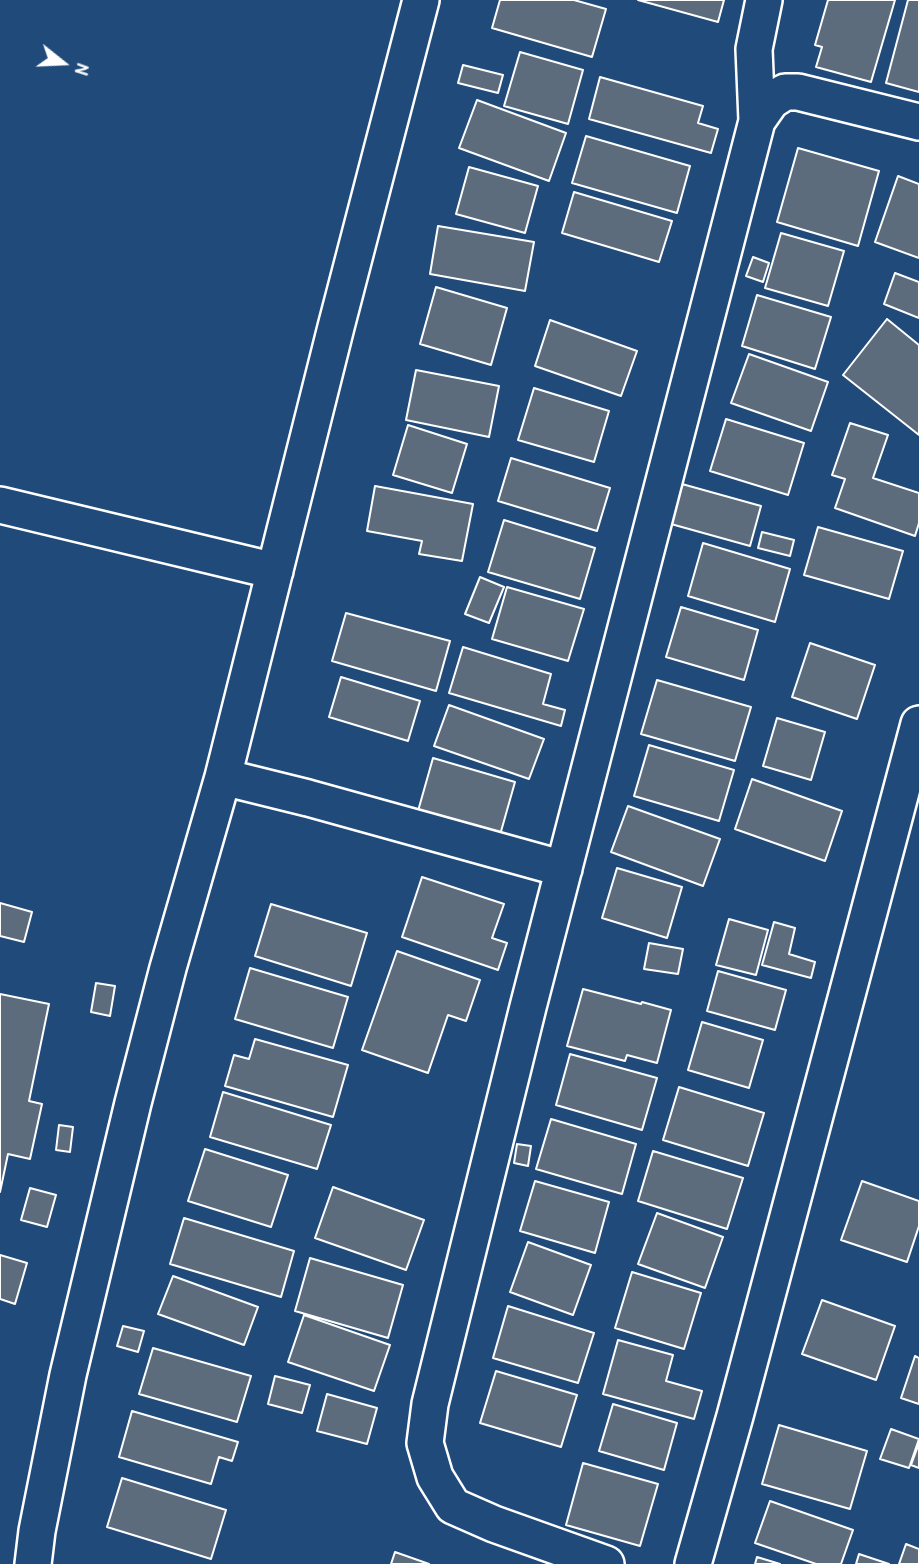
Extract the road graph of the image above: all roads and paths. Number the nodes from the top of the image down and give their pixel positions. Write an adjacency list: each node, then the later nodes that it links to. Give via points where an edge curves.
1 (421, 0): 6 (street)
2 (764, 0): 3 (street, via 754,49)
3 (757, 121): 4 (street, via 771,101 785,92 799,92); 9 (street)
4 (919, 122)
5 (0, 505): 6 (street)
6 (275, 571): 8 (street)
7 (918, 734): 12 (street)
8 (223, 777): 9 (street); 10 (street, via 133,1103 68,1374)
9 (564, 869): 11 (street, via 433,1391 425,1443 435,1477 453,1506)
10 (33, 1564)
11 (607, 1564)
12 (693, 1564)

